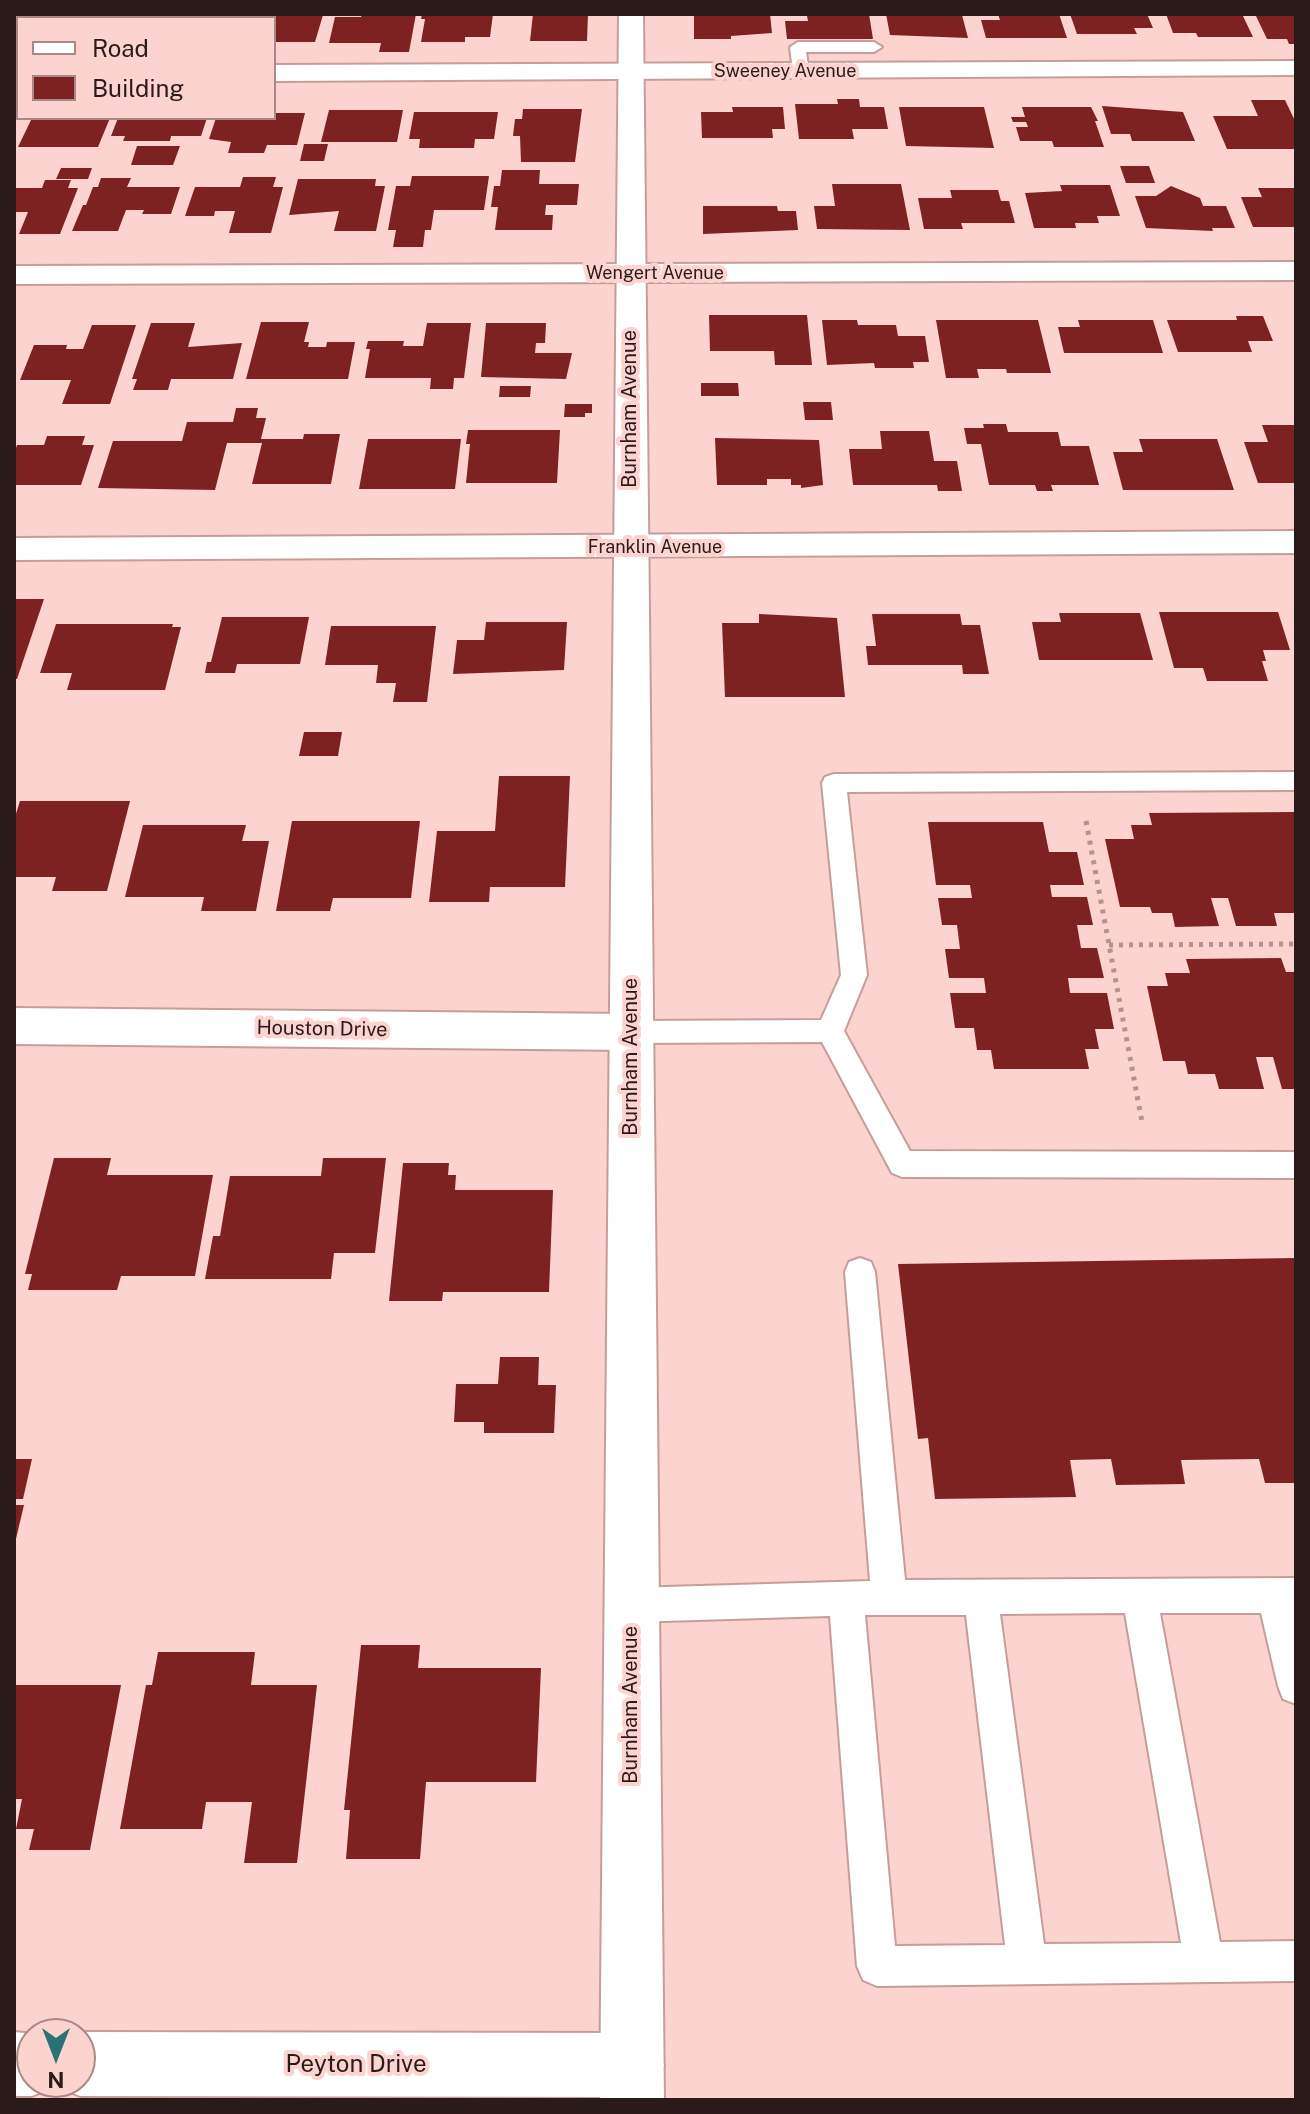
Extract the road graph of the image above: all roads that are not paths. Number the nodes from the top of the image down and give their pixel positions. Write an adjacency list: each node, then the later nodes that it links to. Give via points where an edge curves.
1 (631, 14): 5 (street, Burnham Avenue)
2 (874, 47): 4 (lane, via 798,47)
3 (1296, 68): 4 (street, Sweeney Avenue)
4 (801, 71): 5 (street, Sweeney Avenue)
5 (630, 72): 6 (street, Sweeney Avenue); 8 (street, Burnham Avenue)
6 (276, 73)
7 (1296, 271): 8 (street, Wengert Avenue)
8 (630, 273): 9 (street, Wengert Avenue); 11 (street, Burnham Avenue)
9 (14, 275)
10 (1296, 542): 11 (street, Franklin Avenue)
11 (630, 548): 12 (street, Franklin Avenue); 16 (street, Burnham Avenue)
12 (14, 549)
13 (1296, 781): 15 (lane, via 834,783 854,975)
14 (14, 1026): 16 (street, Houston Drive)
15 (830, 1031): 16 (lane); 17 (lane, via 902,1164)
16 (630, 1032): 24 (street, Burnham Avenue)
17 (1296, 1165)
18 (860, 1272): 22 (lane)
19 (1285, 1595): 20 (lane); 25 (lane)
20 (1140, 1597): 23 (lane); 27 (lane)
21 (846, 1598): 22 (lane); 24 (lane); 28 (lane, via 877,1966)
22 (889, 1598): 23 (lane)
23 (981, 1598): 28 (lane)
24 (631, 1605): 30 (street, Burnham Avenue)
25 (1296, 1686)
26 (1296, 1961): 27 (lane)
27 (1204, 1964): 28 (lane)
28 (1027, 1966)
29 (96, 2065): 30 (street, Peyton Drive)
30 (632, 2083)

